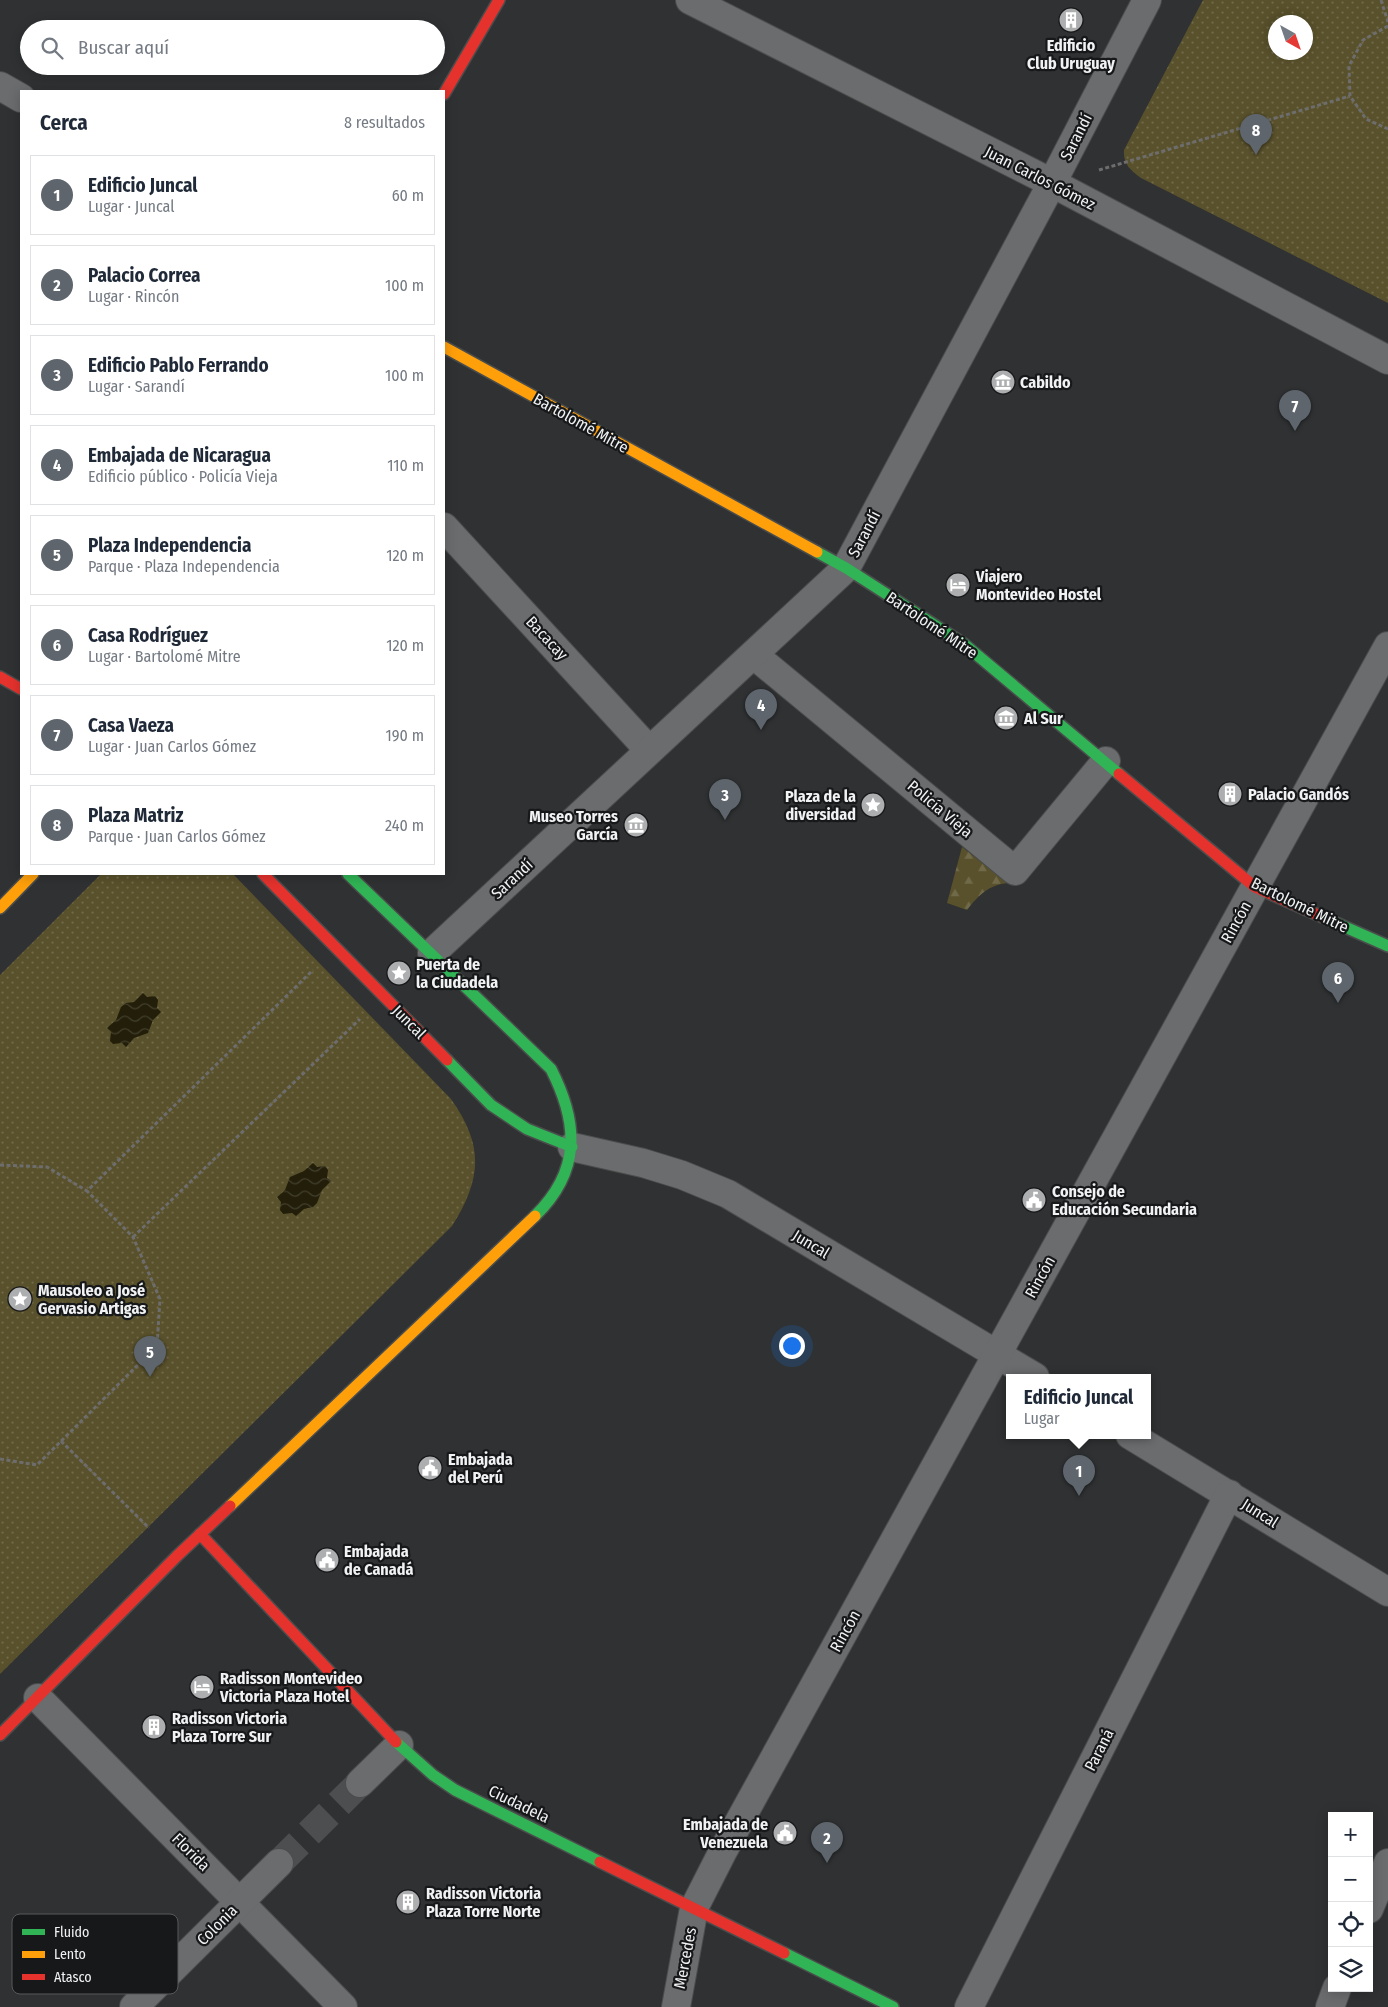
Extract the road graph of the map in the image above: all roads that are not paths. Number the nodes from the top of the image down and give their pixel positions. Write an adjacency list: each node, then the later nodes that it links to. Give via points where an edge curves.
1 (499, 0): 5 (street)
2 (690, 0): 7 (street, Juan Carlos Gómez)
3 (1147, 0): 7 (street, Sarandí)
4 (0, 86): 6 (street)
5 (445, 92)
6 (20, 97)
7 (1052, 184): 9 (street, Juan Carlos Gómez); 11 (street, Sarandí)
8 (445, 348): 11 (street, Bartolomé Mitre)
9 (1388, 360)
10 (445, 528): 16 (street, Bacacay)
11 (846, 568): 13 (street, Sarandí); 17 (street, Bartolomé Mitre, via 964,644)
12 (1388, 646): 21 (street, Rincón)
13 (754, 655): 16 (street, Sarandí); 17 (street, Policía Vieja, via 1015,871)
14 (0, 677): 15 (street)
15 (20, 688)
16 (649, 750): 24 (street, Sarandí)
17 (1106, 761): 21 (street, Bartolomé Mitre)
18 (32, 875): 22 (street)
19 (264, 875): 25 (street, Juncal, via 491,1105 527,1129)
20 (349, 875): 24 (street)
21 (1255, 887): 23 (street, Bartolomé Mitre); 26 (street, Rincón)
22 (0, 908)
23 (1388, 946)
24 (432, 953): 25 (street, via 552,1069 564,1091 571,1117)
25 (572, 1147): 26 (street, Juncal, via 643,1163 728,1194); 30 (street, via 566,1172 553,1198 531,1221)
26 (997, 1355): 27 (street, Juncal); 40 (street, Rincón)
27 (1030, 1374)
28 (1137, 1439): 29 (street, Juncal)
29 (1229, 1494): 31 (street, Juncal); 48 (street, Paraná)
30 (200, 1534): 32 (street); 34 (street, Ciudadela)
31 (1388, 1592)
32 (38, 1698): 33 (street); 38 (street, Florida)
33 (0, 1735)
34 (399, 1745): 35 (street); 40 (street, Ciudadela, via 454,1790)
35 (360, 1783)
36 (279, 1863): 38 (street, Colonia)
37 (1388, 1863): 39 (street)
38 (240, 1902): 41 (street, Colonia); 45 (street, Florida)
39 (1372, 1902)
40 (694, 1908): 46 (street, Mercedes); 47 (street, Ciudadela)
41 (178, 1963)
42 (1336, 1992): 49 (street)
43 (147, 1994): 44 (street, Colonia)
44 (134, 2007)
45 (343, 2007)
46 (676, 2007)
47 (893, 2007)
48 (969, 2007)
49 (1330, 2007)

